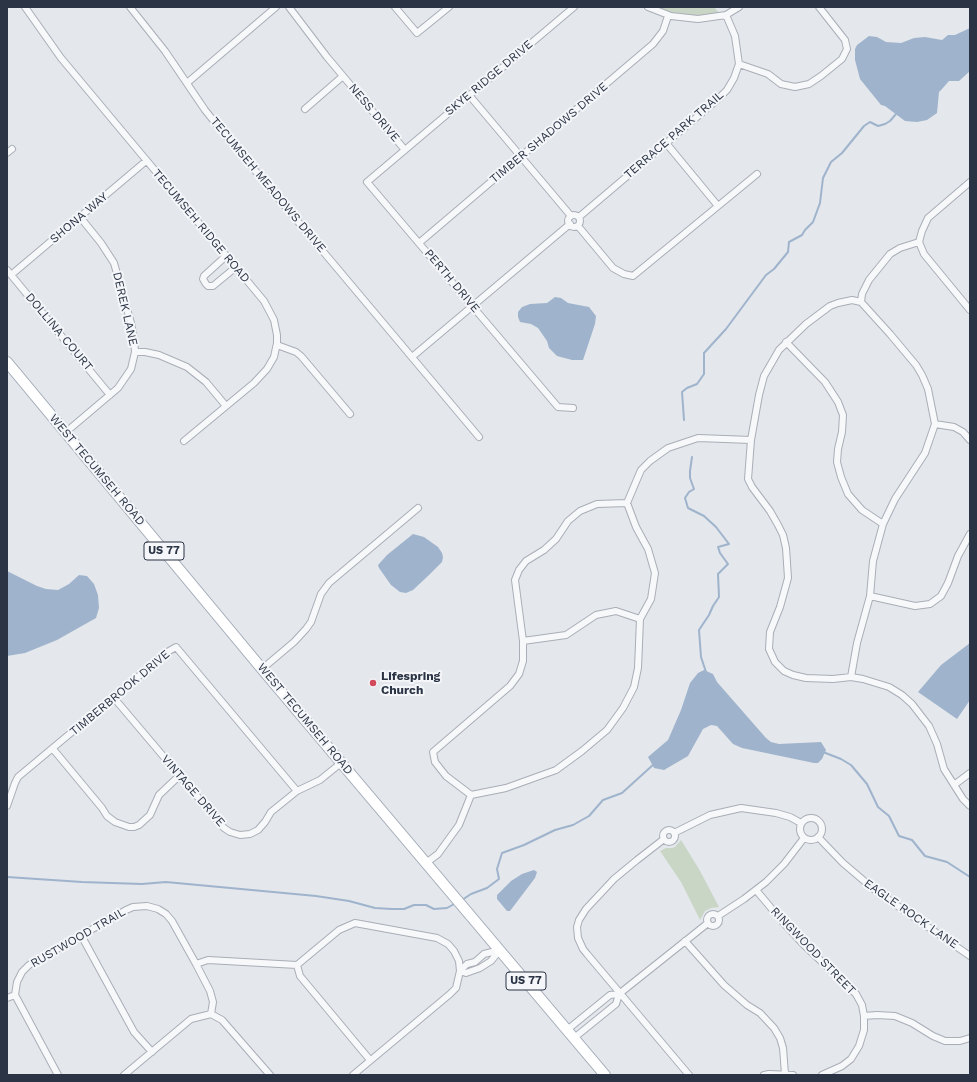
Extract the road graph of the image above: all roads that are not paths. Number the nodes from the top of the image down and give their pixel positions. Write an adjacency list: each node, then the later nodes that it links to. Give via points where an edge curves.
1 (25, 7): 21 (street, TECUMSEH RIDGE ROAD, via 60,58)
2 (130, 7): 15 (street, TECUMSEH MEADOWS DRIVE)
3 (276, 7): 15 (street)
4 (289, 7): 14 (street, NESS DRIVE)
5 (395, 7): 6 (street, via 417,33)
6 (449, 7)
7 (574, 7): 16 (street, SKYE RIDGE DRIVE)
8 (648, 7): 12 (street)
9 (738, 7): 11 (street)
10 (819, 7): 13 (street, via 845,40 848,49 842,59 821,76 809,84 795,87 781,84 768,74)
11 (726, 15): 12 (street, via 698,19); 13 (street, via 735,36)
12 (668, 16): 20 (street, TIMBER SHADOWS DRIVE, via 664,31 653,44)
13 (739, 64): 18 (street, TERRACE PARK TRAIL, via 727,90)
14 (343, 76): 17 (street); 19 (street, NESS DRIVE)
15 (187, 83): 41 (street, TECUMSEH MEADOWS DRIVE, via 222,130)
16 (469, 95): 19 (street, SKYE RIDGE DRIVE); 20 (street)
17 (305, 109)
18 (666, 143): 24 (street); 27 (street, TERRACE PARK TRAIL)
19 (405, 150): 31 (street, PERTH DRIVE, via 367,182)
20 (521, 156): 25 (street); 31 (street, TIMBER SHADOWS DRIVE)
21 (146, 161): 26 (street, SHONA WAY); 32 (street, TECUMSEH RIDGE ROAD)
22 (757, 174): 24 (street)
23 (969, 184): 30 (street, via 928,218)
24 (718, 206): 29 (street, via 634,276 613,268)
25 (570, 216): 27 (street); 28 (street)
26 (80, 217): 34 (street, SHONA WAY); 40 (street, DEREK LANE, via 114,263 131,323)
27 (579, 217): 29 (street, via 581,222)
28 (570, 224): 29 (street); 36 (street)
29 (578, 226)
30 (919, 242): 35 (street, via 890,254 869,280); 37 (street, via 924,254)
31 (419, 243): 36 (street, PERTH DRIVE)
32 (226, 256): 33 (street, TECUMSEH RIDGE ROAD); 33 (street, via 204,276 206,284 213,286)
33 (236, 268): 39 (street, TECUMSEH RIDGE ROAD, via 271,312)
34 (9, 272): 43 (street, DOLLINA COURT)
35 (861, 302): 38 (street, via 852,300 830,306); 47 (street, via 916,365 928,389)
36 (473, 306): 41 (street); 45 (street, PERTH DRIVE, via 558,407)
37 (970, 310)
38 (786, 342): 50 (street, via 764,376); 55 (street, via 825,382 838,402 843,415 838,449 841,478 848,494 862,510)
39 (277, 345): 44 (street, TECUMSEH RIDGE ROAD, via 267,369); 46 (street, via 301,356)
40 (135, 352): 43 (street, DEREK LANE, via 128,375); 44 (street, via 159,355 187,366 206,382)
41 (412, 357): 49 (street, TECUMSEH MEADOWS DRIVE)
42 (7, 362): 48 (main road, WEST TECUMSEH ROAD / US 77)
43 (110, 395): 48 (street, DEREK LANE)
44 (226, 406): 52 (street, TECUMSEH RIDGE ROAD)
45 (573, 408)
46 (350, 414)
47 (935, 424): 51 (street, via 954,427); 55 (street, via 925,453 895,499)
48 (66, 432): 60 (main road, WEST TECUMSEH ROAD / US 77)
49 (479, 437)
50 (751, 440): 53 (street, via 698,438 668,448 641,470); 61 (street, via 748,479 778,525 788,558 786,591 770,632 769,649 775,662 784,671 793,675 806,678)
51 (970, 440)
52 (184, 441)
53 (627, 503): 58 (street, via 648,549 655,573 650,599); 59 (street, via 597,504 580,511 568,521 556,539 526,561 519,570 515,580)
54 (418, 508): 60 (street, via 329,583 321,594 306,629)
55 (883, 524): 57 (street, via 873,561)
56 (970, 534): 57 (street, via 941,596 930,604 915,606)
57 (870, 596): 61 (street)
58 (640, 620): 59 (street, via 616,611 596,615 566,635); 69 (street, via 638,668 634,686 623,708 607,730 556,770 506,788)
59 (523, 641): 69 (street, via 523,661 519,674 510,686 433,752 435,762 446,776)
60 (262, 669): 64 (main road, WEST TECUMSEH ROAD / US 77)
61 (850, 677): 67 (street, via 870,680 889,688 912,704 929,726 944,769)
62 (114, 698): 63 (street, TIMBERBROOK DRIVE); 66 (street, VINTAGE DRIVE); 68 (street, TIMBERBROOK DRIVE, via 176,647)
63 (53, 750): 66 (street, via 107,816 128,827 139,825 150,815 159,795); 70 (street, TIMBERBROOK DRIVE, via 18,777)
64 (341, 763): 68 (street, VINTAGE DRIVE, via 320,780); 75 (main road, WEST TECUMSEH ROAD / US 77)
65 (970, 773): 67 (street)
66 (179, 776): 68 (street, VINTAGE DRIVE, via 224,828 240,835 258,830 271,812)
67 (954, 785): 71 (street)
68 (297, 791)
69 (471, 795): 75 (street, via 459,825 438,854)
70 (7, 806)
71 (970, 806)
72 (801, 824): 73 (street, via 807,819 814,819 820,823 822,830); 74 (street, via 800,830); 84 (street, via 776,813 741,808 710,815 674,833 672,841 664,839 608,885 579,920 578,938 583,949)
73 (818, 837): 74 (street, via 810,840); 80 (street, EAGLE ROCK LANE, via 876,891)
74 (804, 838): 76 (street, via 776,873)
75 (426, 863): 79 (main road, WEST TECUMSEH ROAD / US 77)
76 (756, 890): 78 (street, via 718,916 717,925 712,926 708,923); 88 (street, RINGWOOD STREET, via 803,944 856,994)
77 (81, 935): 81 (street, RUSTWOOD TRAIL, via 126,910 147,906 162,912 172,921); 85 (street, RUSTWOOD TRAIL, via 29,965 17,982); 92 (street, via 134,1032)
78 (685, 941): 84 (street); 94 (street, via 724,985 774,1028 783,1048)
79 (500, 950): 83 (street, via 484,954); 83 (street, via 491,961 480,968 466,973); 89 (main road, WEST TECUMSEH ROAD / US 77)
80 (970, 956)
81 (196, 964): 82 (street, via 208,960); 87 (street, RUSTWOOD TRAIL, via 210,991 213,1002)
82 (297, 965): 83 (street, via 339,930 356,924 437,938 454,951 460,961); 93 (street, via 300,976)
83 (460, 971): 93 (street, via 456,988 450,994)
84 (619, 994): 89 (street, via 610,995); 90 (street, via 616,1004); 100 (street)
85 (15, 995): 86 (street); 95 (street)
86 (7, 998)
87 (211, 1014): 92 (street, via 191,1019); 97 (street, via 222,1020)
88 (864, 1016): 91 (street, via 895,1016 945,1041); 103 (street, via 864,1030 852,1058 842,1066)
89 (567, 1030): 90 (main road, WEST TECUMSEH ROAD / US 77)
90 (574, 1038): 99 (main road, WEST TECUMSEH ROAD / US 77)
91 (970, 1038)
92 (152, 1052): 96 (street)
93 (370, 1060): 98 (street)
94 (785, 1074): 101 (street); 102 (street)
95 (58, 1075)
96 (124, 1075)
97 (270, 1075)
98 (353, 1075)
99 (605, 1075)
100 (689, 1075)
101 (764, 1075)
102 (793, 1075)
103 (822, 1075)

